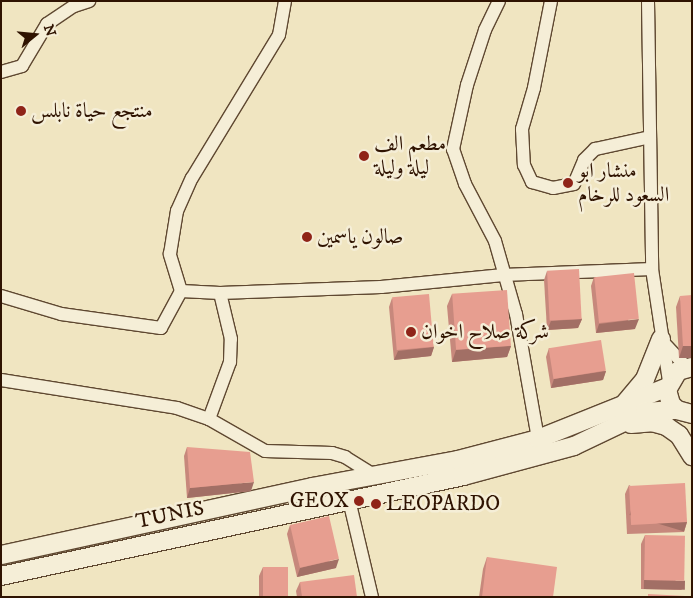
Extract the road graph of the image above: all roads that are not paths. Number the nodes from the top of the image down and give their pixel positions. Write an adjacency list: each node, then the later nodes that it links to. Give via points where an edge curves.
1 (89, 1): 6 (street, via 74,6 48,24 22,66)
2 (286, 1): 10 (street, via 279,35 192,178 177,210 170,254)
3 (499, 1): 9 (street, via 485,30 467,85 453,149 465,184 495,242)
4 (551, 1): 7 (street, via 534,88 522,129 524,165 532,182 553,188 574,184 584,160 595,149)
5 (648, 1): 7 (street)
6 (1, 72)
7 (650, 137): 8 (street)
8 (652, 269): 9 (street); 13 (street)
9 (504, 275): 11 (street, via 381,287); 21 (street, via 516,314)
10 (181, 291): 11 (street); 12 (street, via 161,328 61,314)
11 (220, 293): 19 (street, via 231,339 230,362)
12 (1, 296)
13 (662, 340): 14 (street); 16 (street); 17 (main road, via 645,379)
14 (690, 367): 16 (main road, via 678,371)
15 (1, 380): 19 (street, via 177,408)
16 (668, 385): 17 (main road); 18 (main road, via 668,397)
17 (622, 407): 21 (main road)
18 (684, 412): 20 (main road, via 645,412)
19 (209, 419): 23 (street, via 265,451 332,453 346,457)
20 (618, 425): 22 (main road, via 652,422 666,426 679,435); 24 (main road, TUNIS, via 538,458)
21 (538, 439): 23 (main road, via 458,460)
22 (692, 456)
23 (375, 476): 25 (main road)
24 (349, 500): 26 (main road, TUNIS); 27 (street)
25 (1, 555)
26 (1, 576)
27 (372, 597)

